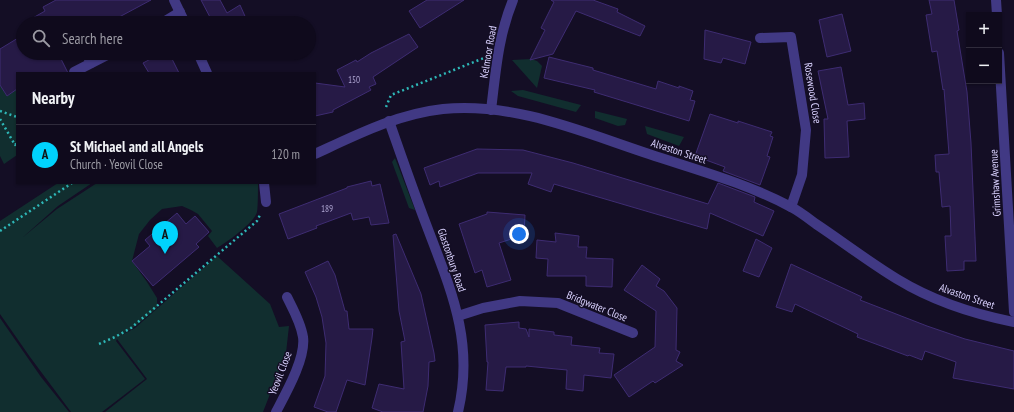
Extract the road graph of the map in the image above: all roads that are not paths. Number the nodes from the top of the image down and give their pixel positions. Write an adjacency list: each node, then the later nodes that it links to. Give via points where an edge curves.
1 (174, 0): 4 (street)
2 (513, 0): 16 (street, Kelmoor Road, via 497,53)
3 (996, 0): 5 (street)
4 (180, 12): 6 (street); 7 (street)
5 (997, 12)
6 (173, 16)
7 (181, 16)
8 (760, 38): 21 (street, Rosewood Close, via 792,37 806,130 802,175)
9 (90, 60): 12 (street)
10 (97, 60): 12 (street)
11 (201, 60): 14 (street)
12 (91, 63): 13 (street)
13 (74, 72)
14 (207, 72)
15 (1001, 84): 23 (street, Grimshaw Avenue)
16 (491, 110): 17 (street, Alvaston Street, via 441,109 412,114); 21 (street, Alvaston Street, via 530,116 726,178)
17 (384, 123): 18 (street, Alvaston Street); 24 (street, Glastonbury Road, via 446,277)
18 (316, 154)
19 (264, 184): 20 (street)
20 (266, 202)
21 (791, 207): 25 (street, Alvaston Street, via 898,280 939,301 986,317)
22 (287, 297): 27 (street, Yeovil Close, via 303,338 300,359)
23 (1014, 312)
24 (458, 316): 26 (street, Bridgwater Close, via 520,301 558,303); 28 (street, Glastonbury Road, via 463,366)
25 (1014, 322)
26 (633, 333)
27 (276, 412)
28 (458, 412)

